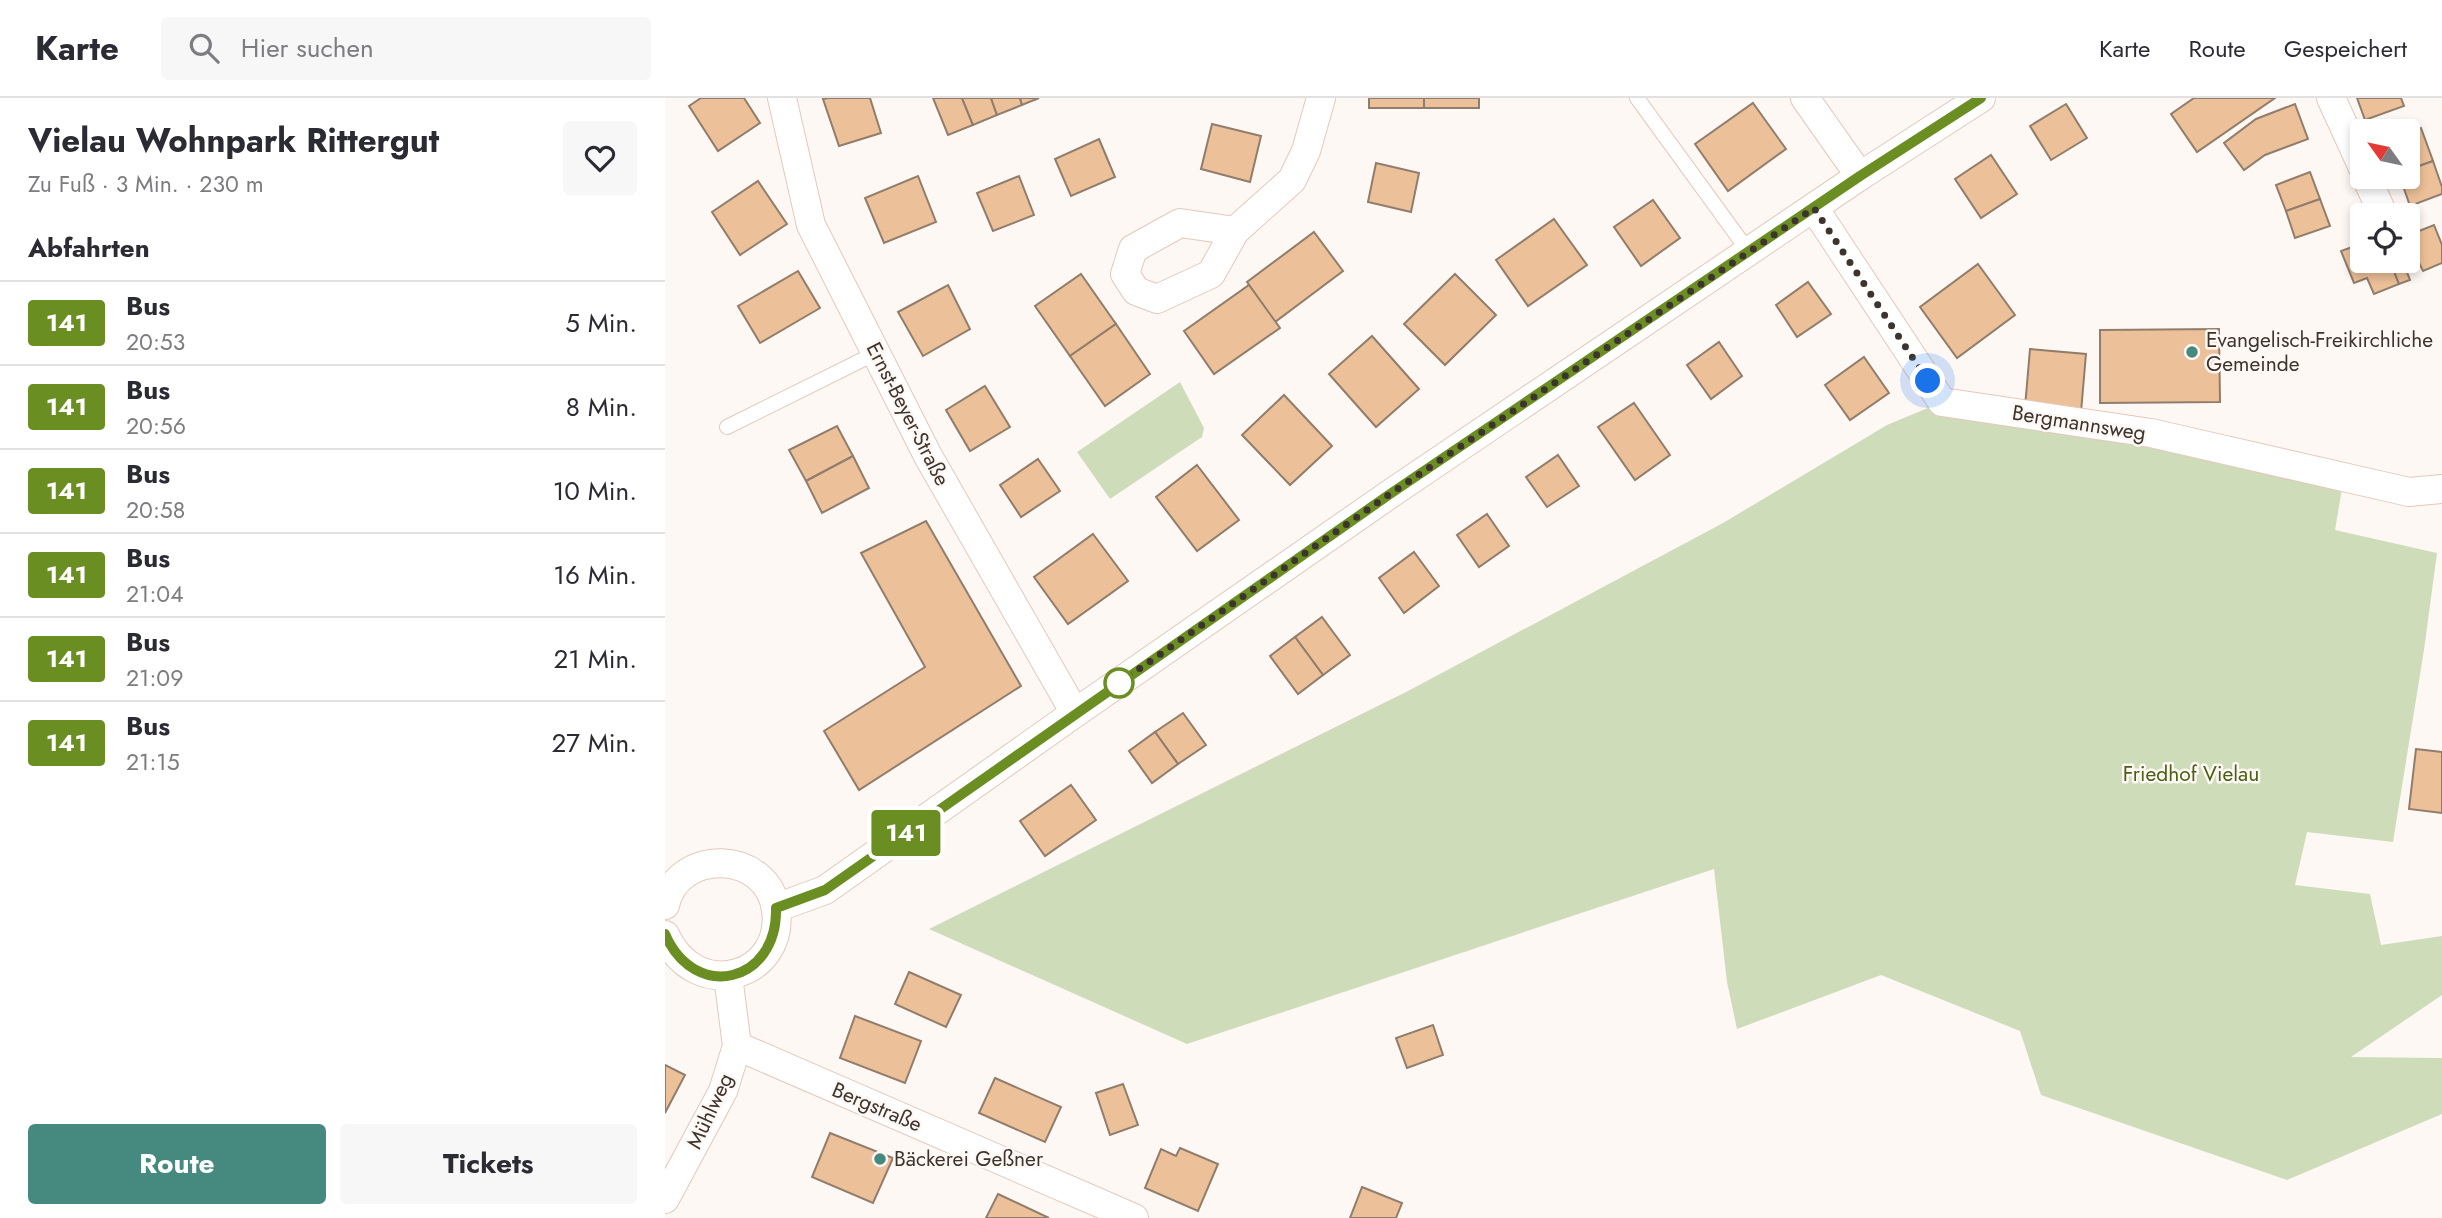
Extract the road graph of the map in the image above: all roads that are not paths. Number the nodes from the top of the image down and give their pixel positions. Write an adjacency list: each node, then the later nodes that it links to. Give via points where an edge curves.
1 (782, 98): 12 (street, Ernst-Beyer-Straße, via 811,225)
2 (1321, 98): 10 (street, via 1307,151 1292,180)
3 (1637, 98): 11 (lane)
4 (1805, 98): 8 (street)
5 (1980, 98): 8 (street)
6 (2332, 98): 7 (street)
7 (2350, 139)
8 (1860, 176): 9 (street)
9 (1814, 208): 11 (street); 14 (street, Bergmannsweg, via 1942,402 2151,433 2409,492)
10 (1235, 231)
11 (1749, 252): 15 (street)
12 (876, 353): 13 (lane); 15 (street, Ernst-Beyer-Straße, via 928,456)
13 (727, 427)
14 (2442, 489)
15 (1075, 713): 17 (street, via 825,890)
16 (665, 905): 17 (street, via 676,883 690,870 725,862 758,876)
17 (776, 908): 19 (street, via 771,944 761,959)
18 (665, 934): 19 (street, via 671,949 689,966)
19 (728, 976): 20 (street, Mühlweg)
20 (737, 1046): 21 (street, Mühlweg, via 723,1091); 22 (street, Bergstraße)
21 (665, 1199)
22 (1134, 1218)

